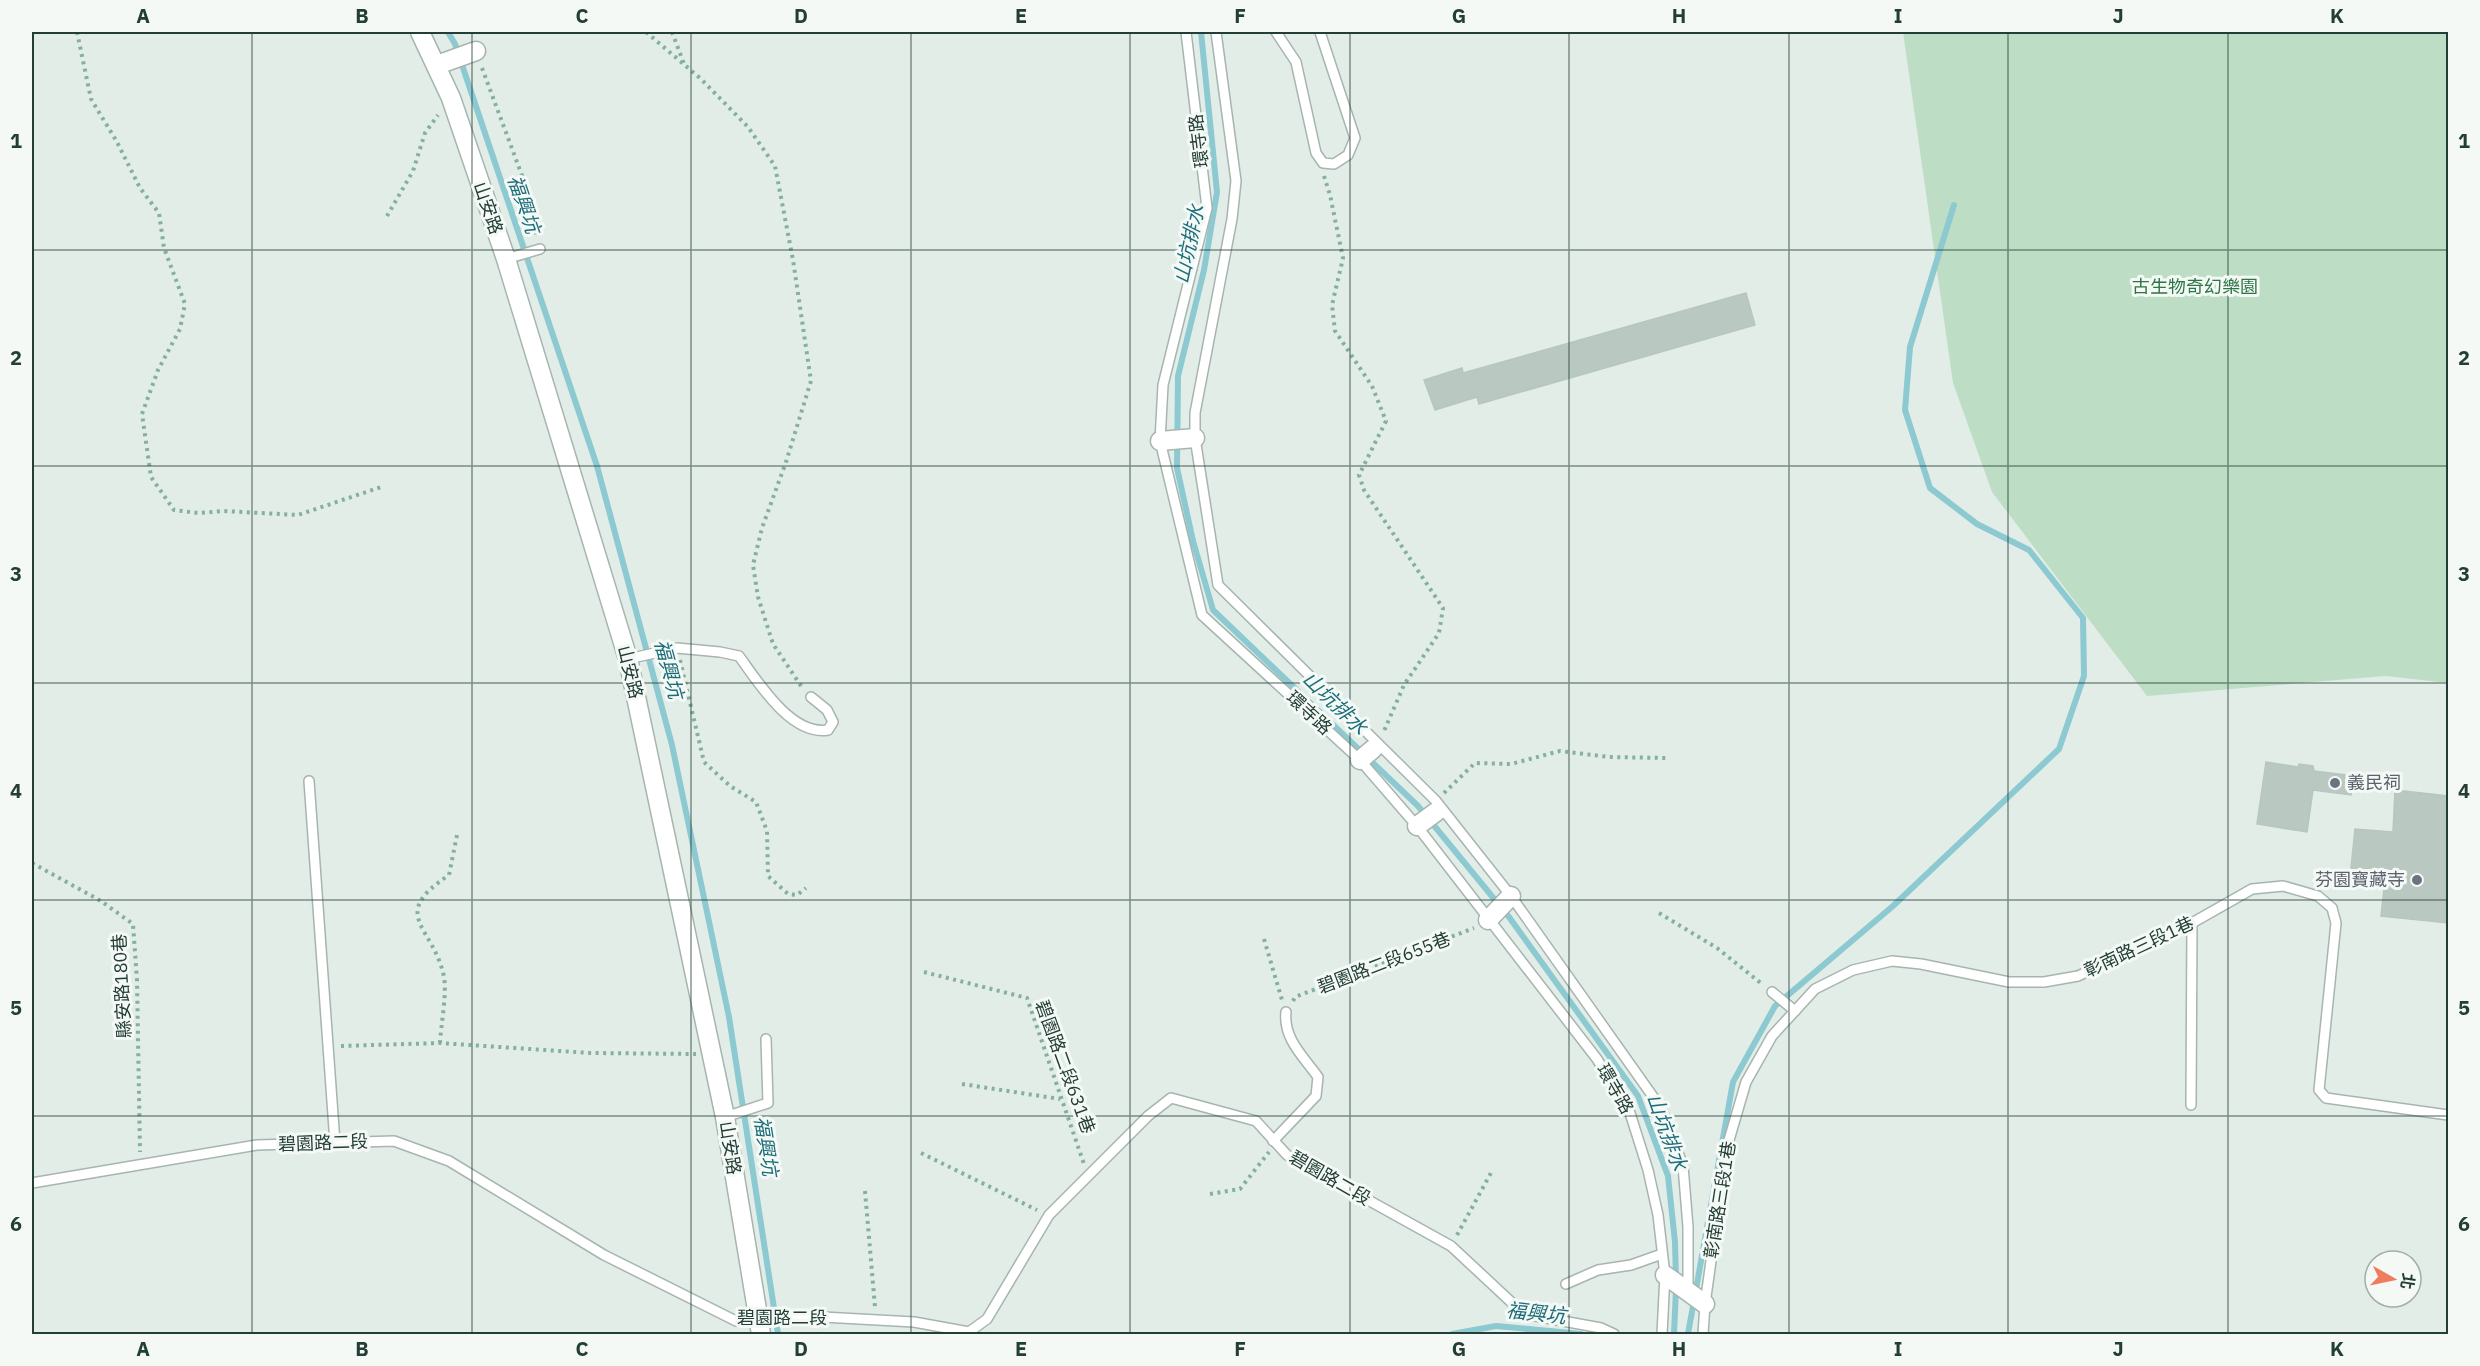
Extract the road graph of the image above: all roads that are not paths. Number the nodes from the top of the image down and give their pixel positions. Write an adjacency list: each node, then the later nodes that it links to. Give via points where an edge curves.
1 (420, 32): 7 (street, 山安路)
2 (1186, 32): 10 (lane, 環寺路, via 1207,208 1162,385)
3 (1216, 32): 10 (lane, 環寺路, via 1236,181 1195,413)
4 (1276, 32): 5 (lane, via 1296,62 1316,153 1323,163 1334,164 1348,155 1355,138)
5 (1320, 32)
6 (476, 51): 7 (street)
7 (437, 65): 9 (street, 山安路)
8 (540, 249): 9 (lane)
9 (506, 259): 11 (street, 山安路)
10 (1175, 440): 13 (lane, 環寺路, via 1218,585); 13 (lane, 環寺路, via 1202,615)
11 (628, 658): 12 (lane, via 677,648 739,656 773,704 808,727 819,732 828,730 833,722); 25 (street, 山安路)
12 (811, 697)
13 (1368, 753): 15 (lane, 環寺路); 15 (lane, 環寺路)
14 (309, 781): 27 (lane)
15 (1428, 815): 16 (lane, 環寺路); 17 (lane, 環寺路)
16 (1510, 896): 17 (street); 32 (lane, 環寺路, via 1660,1108 1683,1166)
17 (1492, 915): 29 (lane, 環寺路, via 1597,1059 1630,1113 1648,1170)
18 (2192, 923): 20 (lane, 彰南路三段1巷, via 2078,976 2044,982 2009,982 1922,964 1875,964 1815,989); 23 (lane); 24 (lane, 彰南路三段1巷, via 2252,889 2283,886 2325,900 2336,922 2319,1090 2326,1098)
19 (1772, 992): 20 (lane)
20 (1795, 1011): 33 (lane, 彰南路三段1巷, via 1772,1036 1746,1082 1727,1147)
21 (1286, 1012): 26 (lane, via 1285,1022 1294,1046 1318,1077 1316,1096)
22 (766, 1039): 25 (lane, via 768,1103)
23 (2191, 1105)
24 (2448, 1115)
25 (725, 1117): 34 (street, 山安路)
26 (1273, 1141): 34 (lane, 碧園路二段, via 1256,1121 1171,1098 1049,1215 987,1319 969,1332 914,1322 786,1316); 35 (lane, 碧園路二段, via 1287,1155 1452,1246 1524,1314 1601,1328)
27 (335, 1143): 28 (lane, 碧園路二段, via 257,1145); 34 (lane, 碧園路二段, via 394,1141 449,1161 604,1255 735,1322)
28 (32, 1183)
29 (1662, 1254): 30 (lane, 環寺路); 31 (lane, via 1598,1270)
30 (1665, 1275): 32 (street); 36 (lane, 環寺路)
31 (1566, 1284)
32 (1688, 1290): 33 (street)
33 (1705, 1304): 37 (lane, 彰南路三段1巷)
34 (760, 1327)
35 (1614, 1335)
36 (1662, 1335)
37 (1703, 1335)

